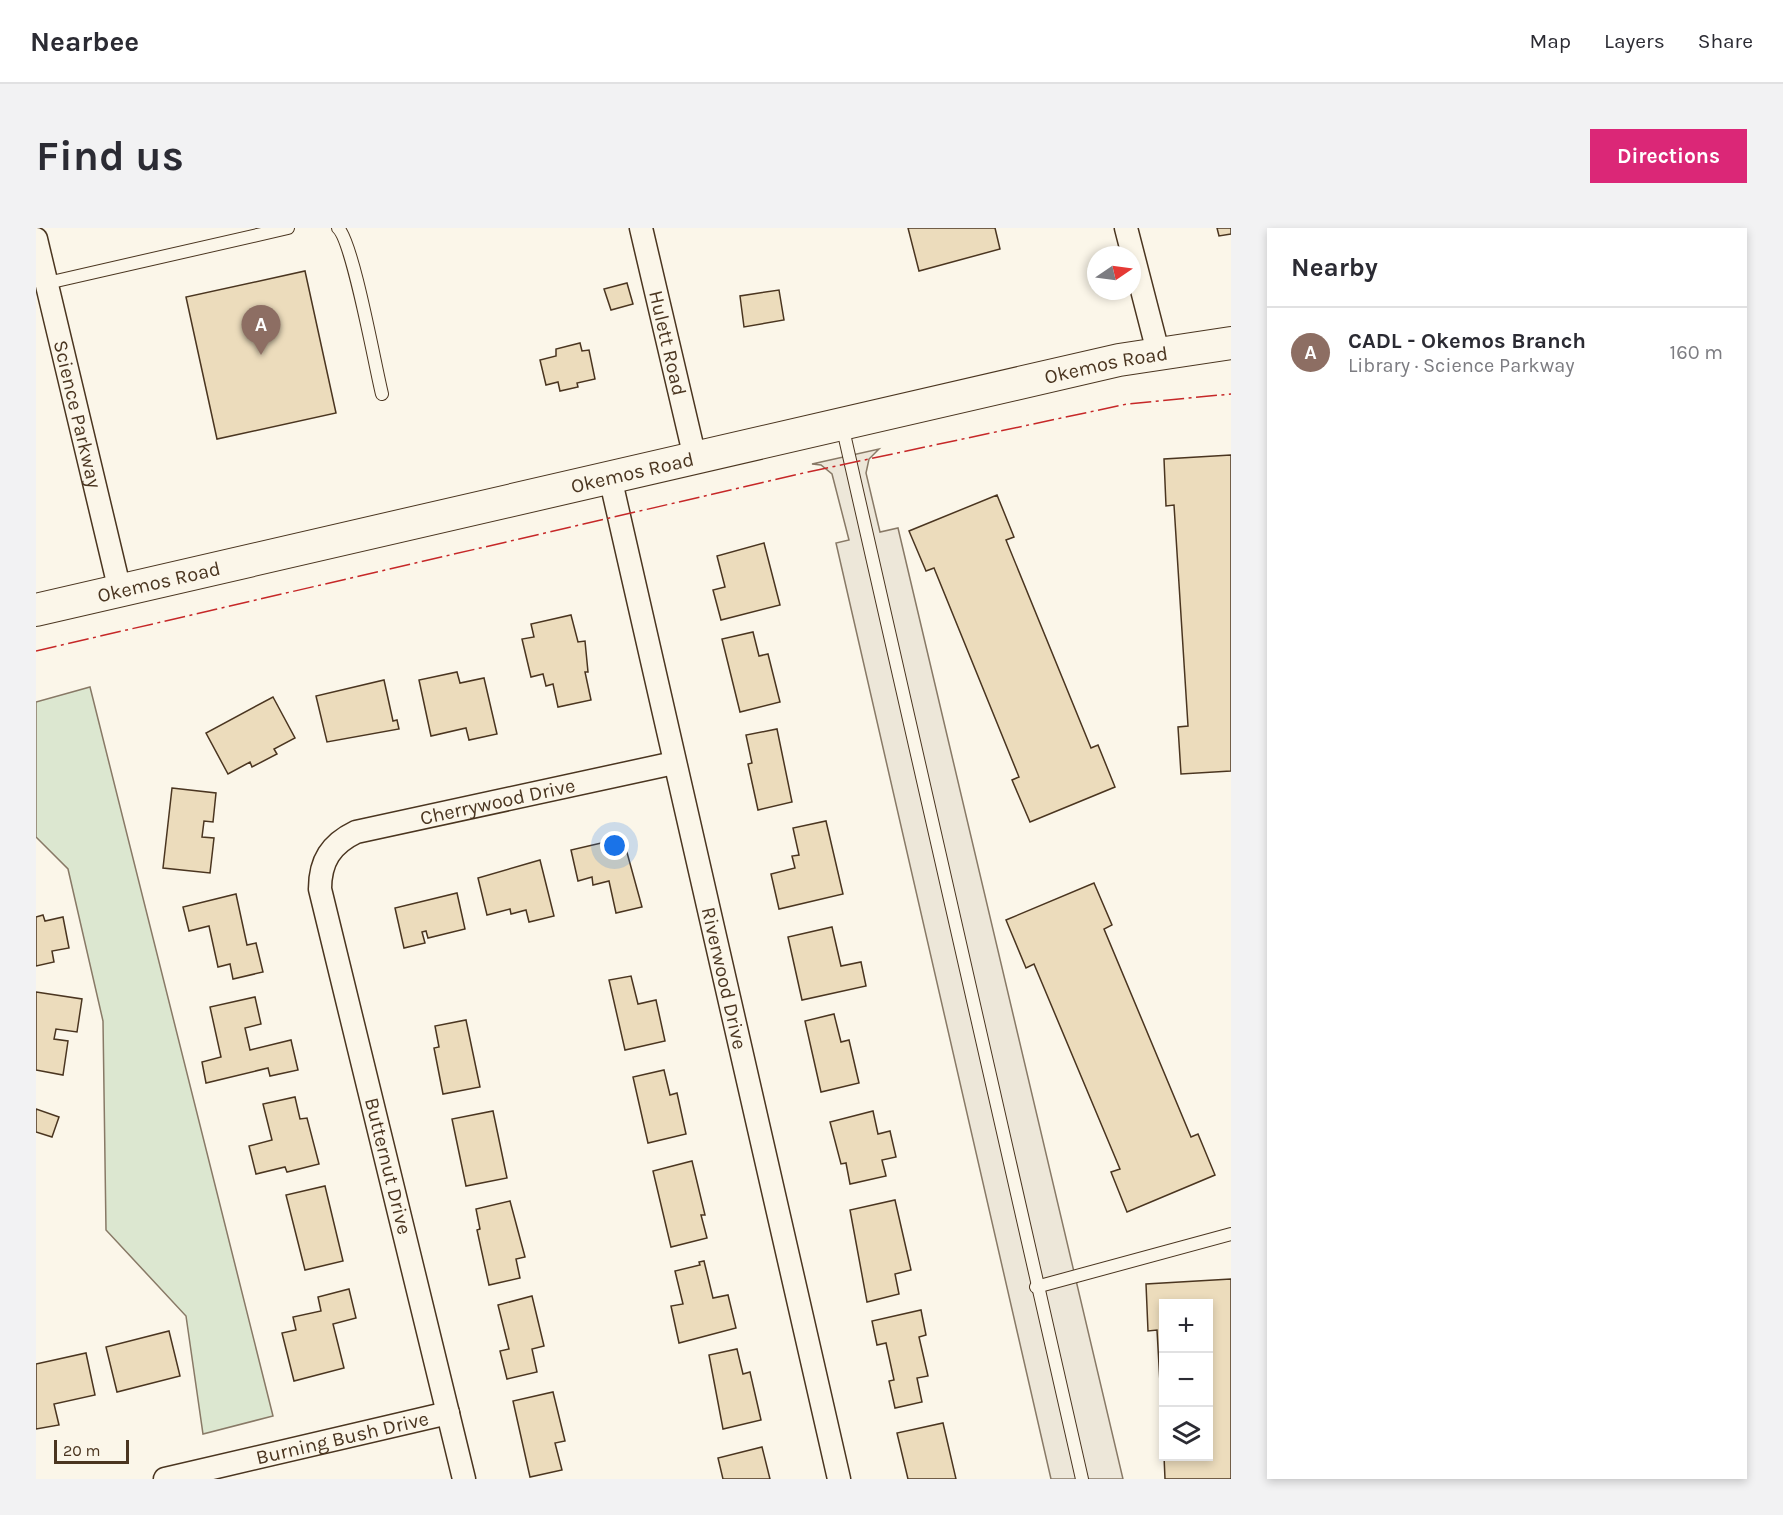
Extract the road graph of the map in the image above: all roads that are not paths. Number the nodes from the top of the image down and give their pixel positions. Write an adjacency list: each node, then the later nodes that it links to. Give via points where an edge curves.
1 (288, 228): 6 (lane)
2 (338, 228): 9 (lane, via 352,264)
3 (641, 228): 11 (street, Hulett Road)
4 (1126, 228): 8 (street)
5 (36, 239): 6 (street, Science Parkway)
6 (41, 285): 13 (street, Science Parkway)
7 (1231, 343): 8 (main road, Okemos Road)
8 (1158, 352): 10 (main road, Okemos Road)
9 (382, 394)
10 (842, 424): 11 (main road, Okemos Road); 18 (lane)
11 (695, 458): 12 (main road, Okemos Road)
12 (610, 477): 13 (main road, Okemos Road); 15 (street, Riverwood Drive)
13 (120, 591): 14 (main road, Okemos Road)
14 (36, 610)
15 (674, 763): 16 (street, Cherrywood Drive, via 356,832); 22 (street, Riverwood Drive)
16 (328, 853): 19 (street, Butternut Drive, via 322,864 320,889)
17 (1231, 1234): 18 (lane)
18 (1036, 1287): 23 (lane)
19 (448, 1413): 20 (street, Burning Bush Drive); 21 (street, Butternut Drive)
20 (165, 1479)
21 (464, 1479)
22 (839, 1479)
23 (1082, 1479)

